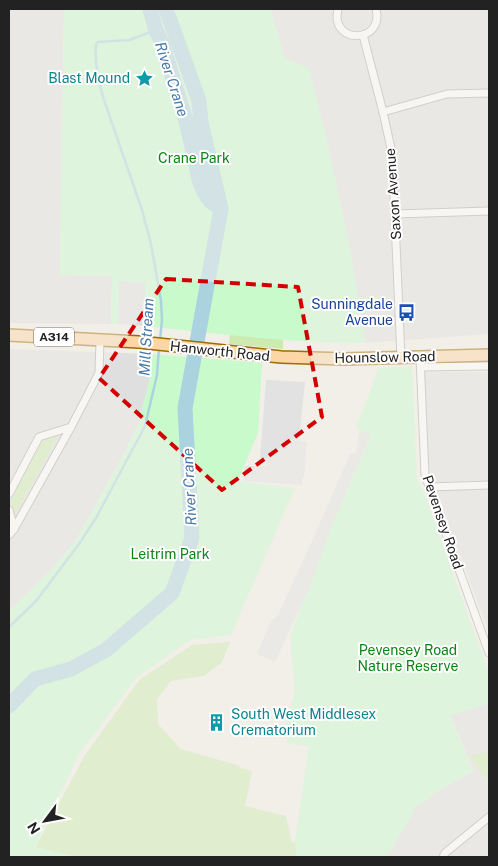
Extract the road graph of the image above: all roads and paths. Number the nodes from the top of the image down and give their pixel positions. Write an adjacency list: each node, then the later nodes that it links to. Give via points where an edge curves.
1 (338, 9): 3 (street, via 337,21 344,32)
2 (376, 9): 3 (street, via 377,21)
3 (363, 35): 5 (street, Saxon Avenue)
4 (489, 93): 5 (street, via 447,94)
5 (383, 112): 7 (street, Saxon Avenue, via 392,153)
6 (489, 211): 7 (street)
7 (395, 214): 12 (street, Saxon Avenue)
8 (9, 335): 9 (main road, Hanworth Road / A314)
9 (100, 340): 11 (main road, Hanworth Road / A314); 15 (street, via 99,374)
10 (489, 354): 13 (main road, Hounslow Road / A314)
11 (281, 357): 12 (main road, Hounslow Road / A314)
12 (401, 357): 13 (main road, Hounslow Road / A314)
13 (421, 362): 14 (street); 17 (street, Pevensey Road, via 425,475)
14 (489, 366)
15 (71, 427): 18 (street, via 39,438); 20 (street)
16 (489, 485): 17 (street)
17 (429, 487): 21 (street, Pevensey Road)
18 (9, 494)
19 (9, 510): 20 (street)
20 (12, 532)
21 (489, 653)
22 (489, 817): 23 (street)
23 (442, 857)

